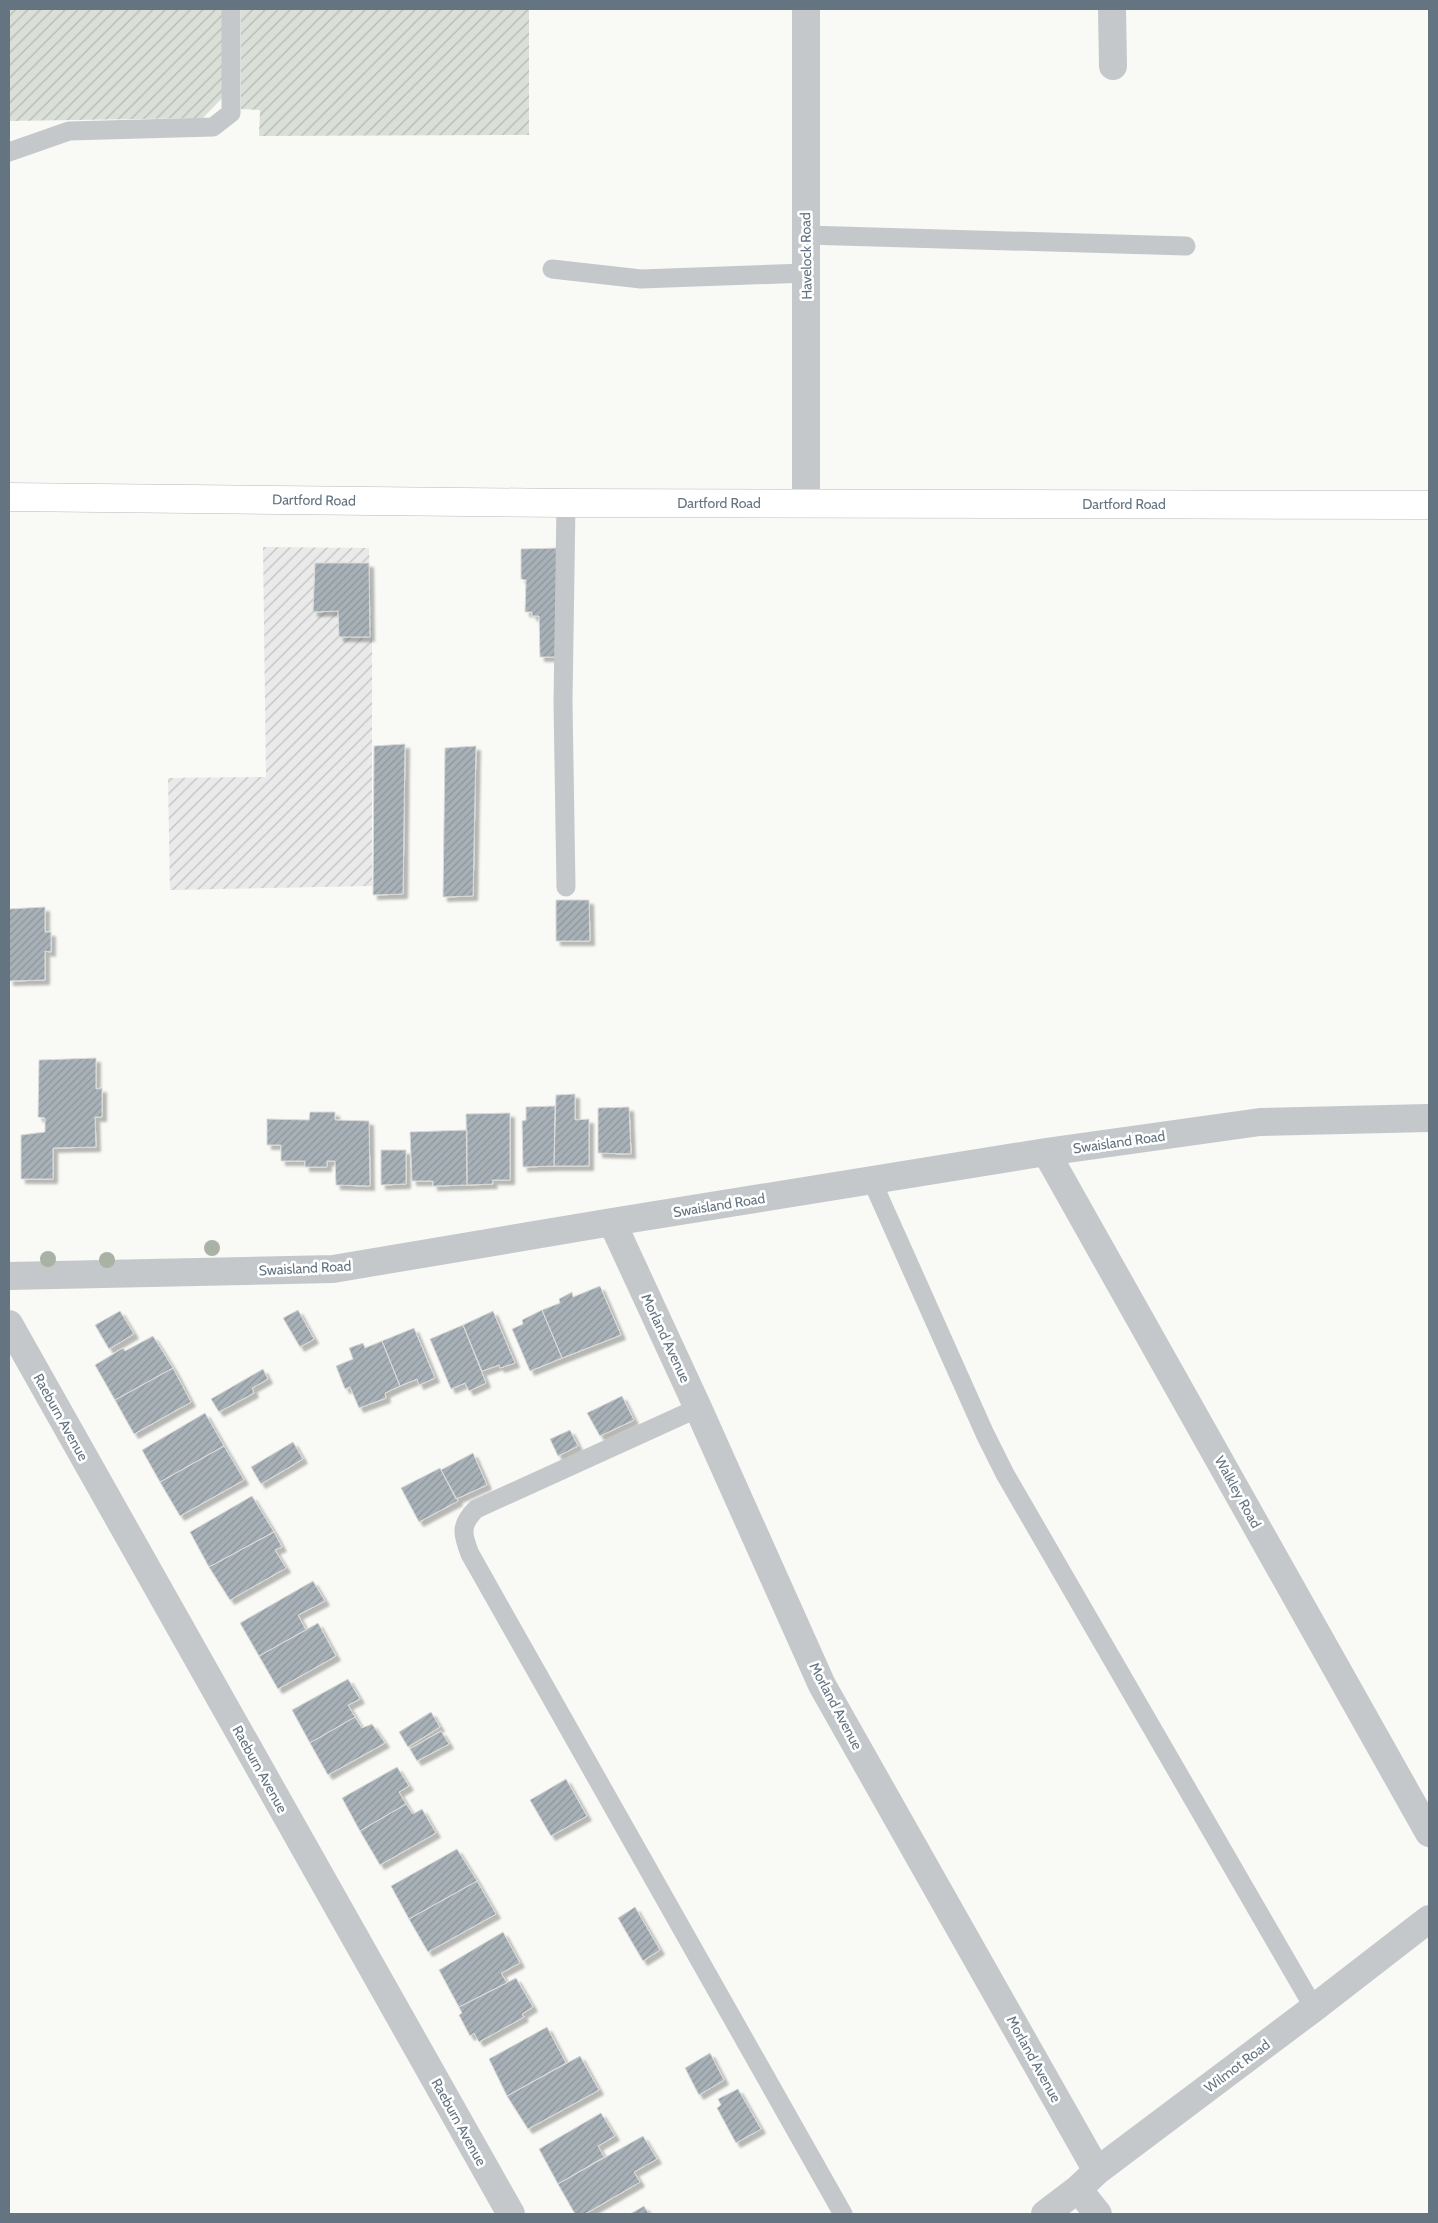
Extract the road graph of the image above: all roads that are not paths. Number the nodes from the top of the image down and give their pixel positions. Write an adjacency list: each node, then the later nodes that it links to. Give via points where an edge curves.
1 (231, 9): 5 (lane, via 231,114 214,127 69,131)
2 (806, 9): 6 (street, Havelock Road)
3 (1112, 9): 4 (street)
4 (1113, 66)
5 (9, 152)
6 (806, 235): 7 (lane); 9 (street, Havelock Road)
7 (1186, 246)
8 (552, 269): 9 (lane, via 641,279)
9 (807, 273): 11 (street, Havelock Road)
10 (9, 497): 12 (main road, Dartford Road)
11 (806, 502): 12 (main road, Dartford Road); 13 (main road, Dartford Road)
12 (566, 503): 14 (lane, via 563,702)
13 (1429, 505)
14 (566, 887)
15 (1429, 1118): 16 (street, Swaisland Road, via 1260,1122)
16 (1046, 1152): 17 (street, Swaisland Road); 22 (street, Walkley Road)
17 (872, 1181): 18 (street, Swaisland Road); 24 (lane, via 984,1434 1005,1474)
18 (612, 1222): 19 (street, Swaisland Road, via 333,1269); 21 (street, Morland Avenue)
19 (9, 1276)
20 (9, 1324): 26 (street, Raeburn Avenue)
21 (698, 1408): 25 (street, Morland Avenue, via 822,1685); 27 (lane, via 476,1509 466,1519 463,1537 474,1562)
22 (1429, 1832)
23 (1429, 1919): 24 (street, Wilmot Road)
24 (1314, 2008): 25 (street, Wilmot Road)
25 (1088, 2180): 28 (street, Wilmot Road); 29 (street, Morland Avenue)
26 (511, 2214)
27 (842, 2214)
28 (1046, 2214)
29 (1098, 2214)

